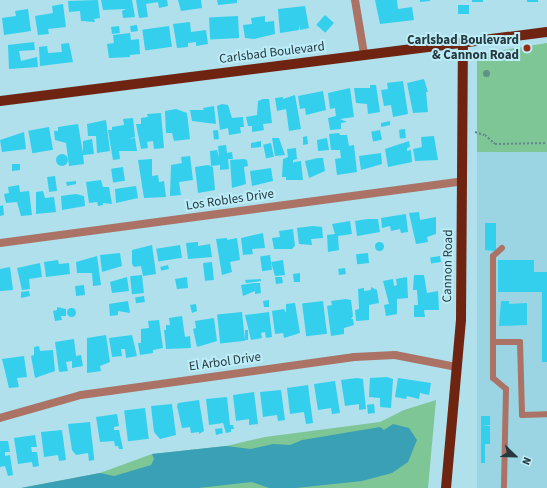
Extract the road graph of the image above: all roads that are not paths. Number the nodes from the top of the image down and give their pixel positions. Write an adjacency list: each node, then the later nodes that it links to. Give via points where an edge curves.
1 (355, 0): 4 (street)
2 (547, 32): 3 (main road, Carlsbad Boulevard)
3 (463, 43): 4 (main road, Carlsbad Boulevard); 6 (main road, Cannon Road)
4 (364, 54): 5 (main road, Carlsbad Boulevard)
5 (0, 101)
6 (463, 181): 7 (street, Los Robles Drive); 10 (main road, Cannon Road, via 461,320)
7 (0, 243)
8 (502, 248): 9 (lane, via 493,256)
9 (493, 342): 11 (lane, via 520,342 522,415); 14 (lane, via 493,378 506,388)
10 (456, 368): 12 (street, El Arbol Drive, via 395,355 354,357 82,395); 13 (main road, Cannon Road)
11 (547, 414)
12 (0, 418)
13 (446, 488)
14 (504, 488)

